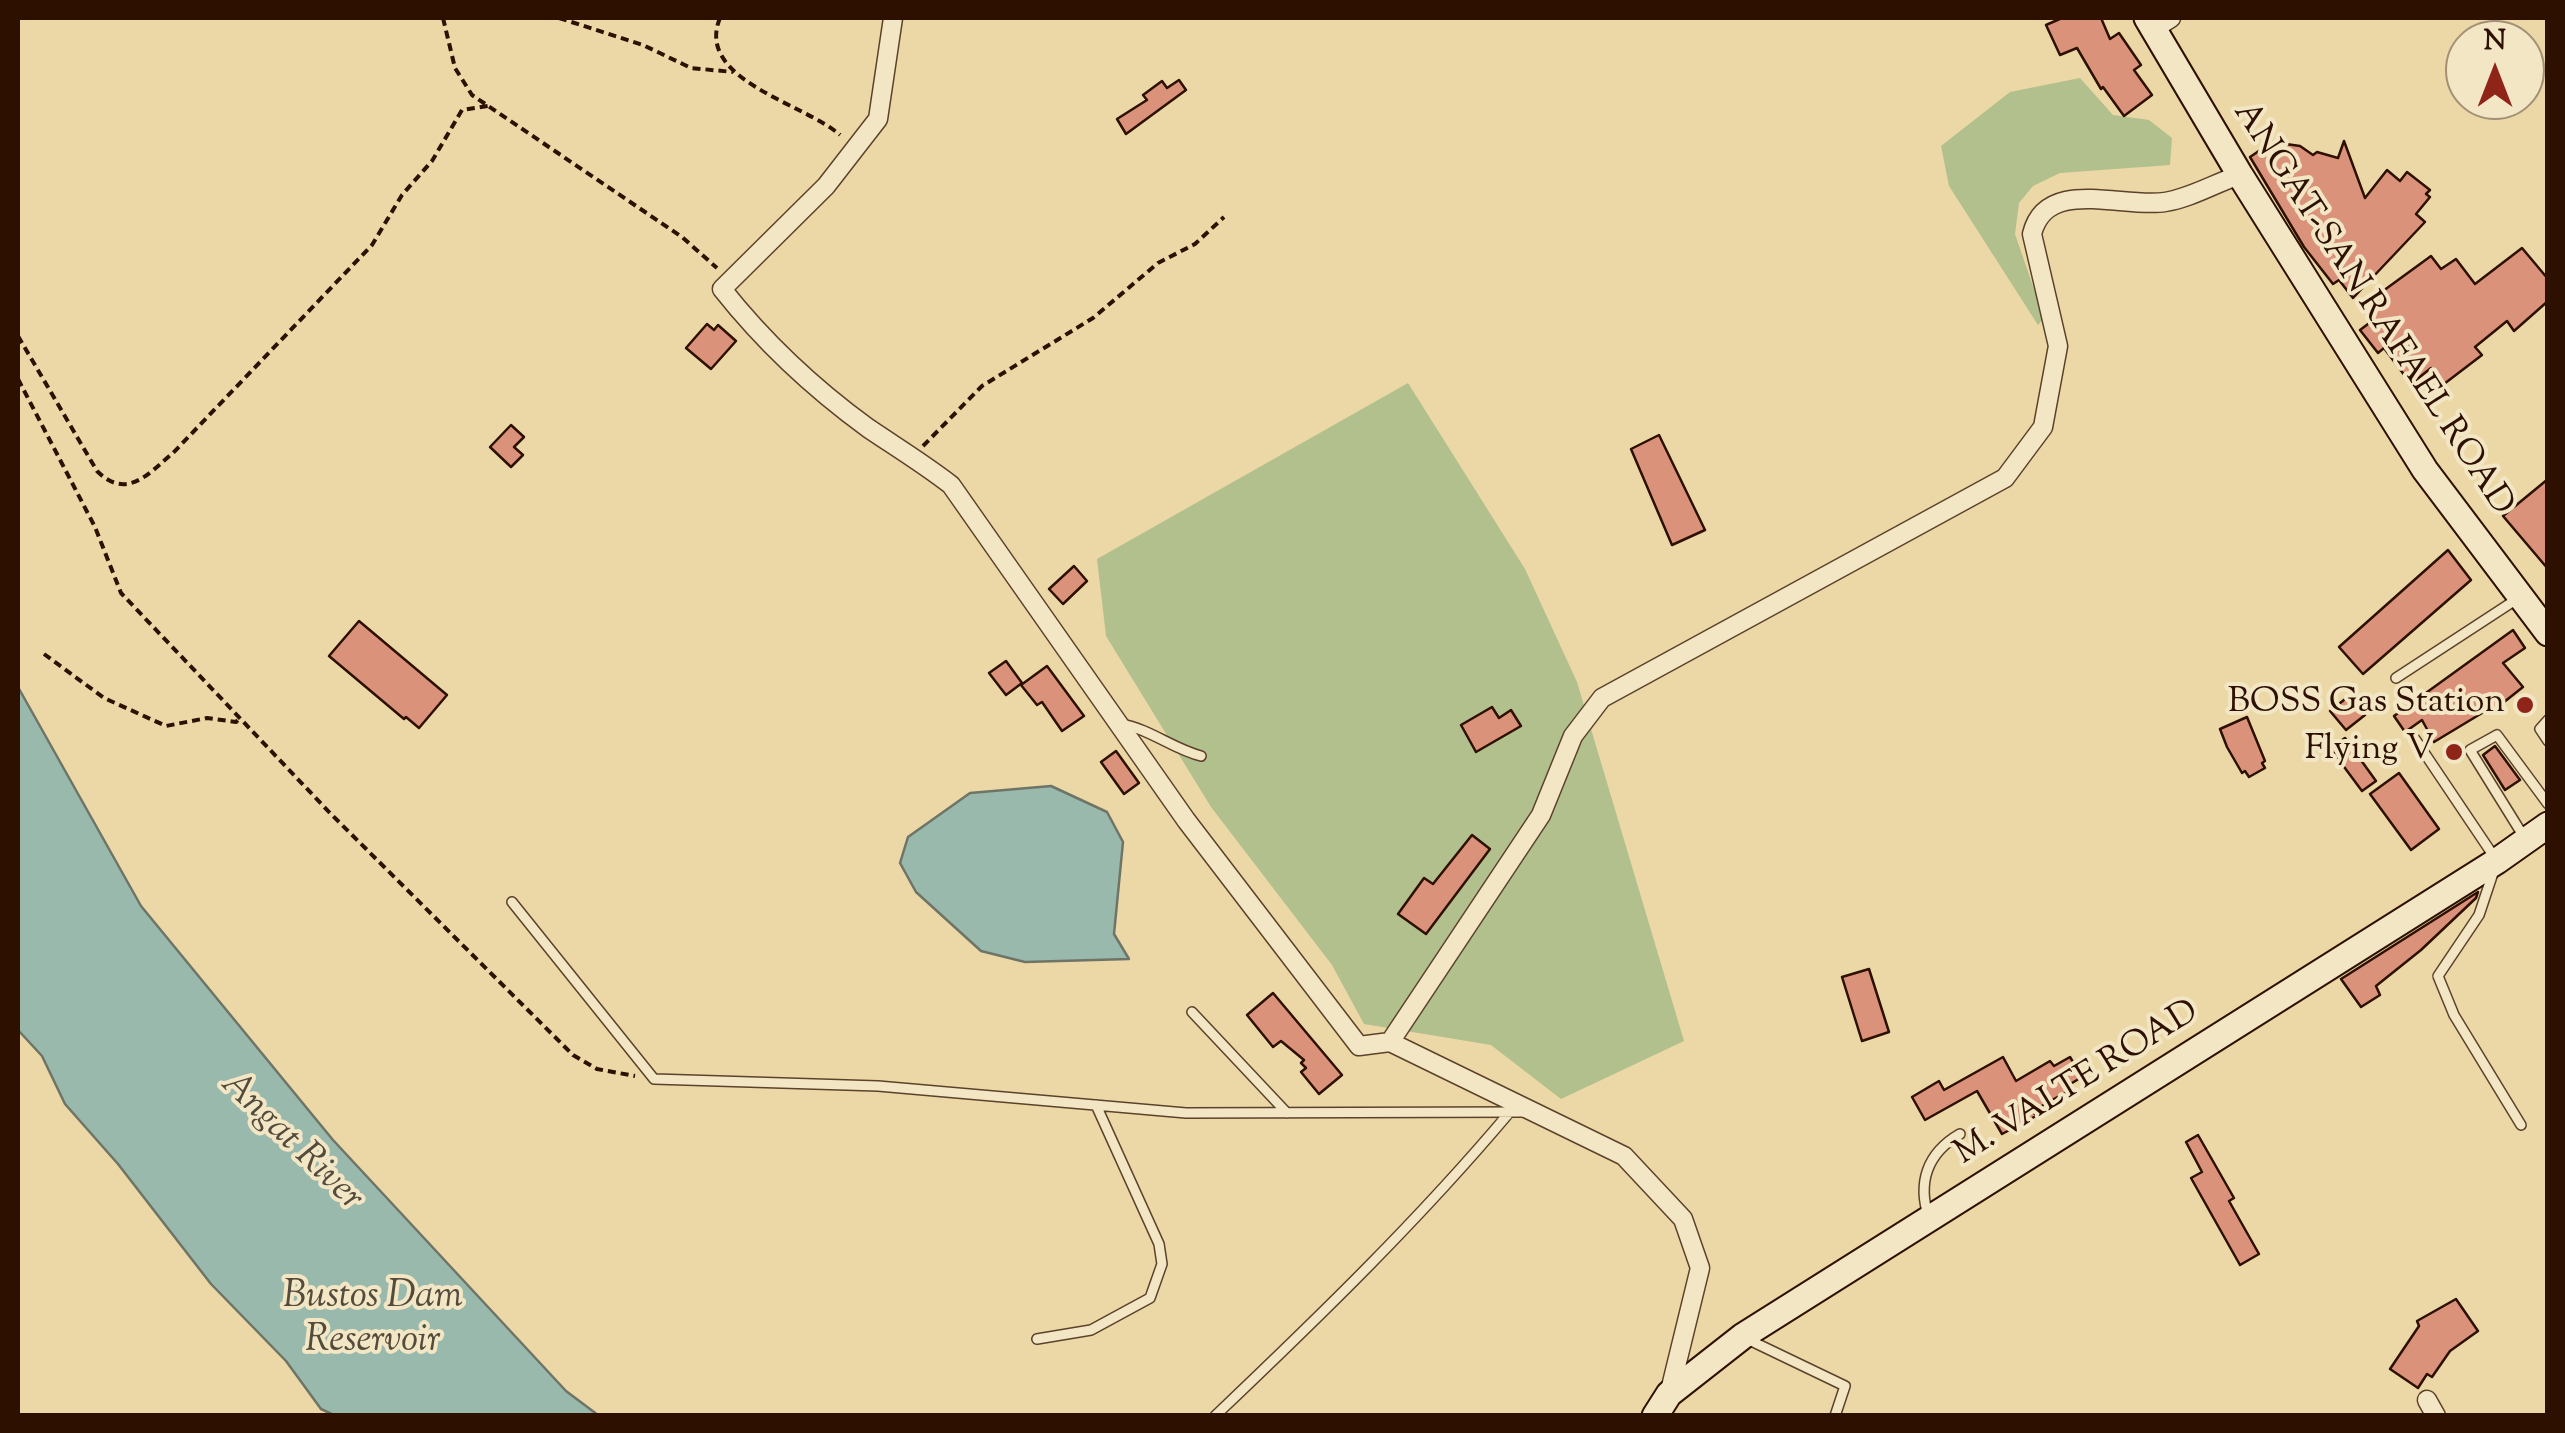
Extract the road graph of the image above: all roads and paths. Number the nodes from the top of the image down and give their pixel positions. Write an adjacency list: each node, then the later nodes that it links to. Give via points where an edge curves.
1 (443, 18): 7 (path, via 460,78)
2 (559, 18): 6 (path, via 643,44 691,68)
3 (720, 18): 6 (path, via 714,37)
4 (893, 18): 8 (street, via 878,118)
5 (2158, 21): 9 (main road, ANGAT-SAN RAFAEL ROAD)
6 (738, 73): 8 (path, via 826,122 852,146)
7 (488, 106): 11 (path, via 682,236 716,265); 12 (path, via 462,110 372,244 140,480 108,482 97,471)
8 (851, 157): 11 (street)
9 (2240, 175): 15 (main road, ANGAT-SAN RAFAEL ROAD, via 2425,470); 31 (street, via 2166,202 2088,198 2058,203 2036,217 2032,234 2058,346 2044,427 2005,478 1602,698 1574,736 1540,815)
10 (1224, 217): 14 (path, via 1093,318 982,386)
11 (722, 289): 14 (street, via 802,375)
12 (18, 336)
13 (18, 379): 19 (path, via 122,593)
14 (913, 456): 21 (street, via 951,485)
15 (2520, 598): 16 (main road, ANGAT-SAN RAFAEL ROAD); 18 (lane)
16 (2548, 633)
17 (44, 654): 19 (path, via 104,698 166,726)
18 (2396, 678)
19 (240, 718): 32 (path, via 573,1055 596,1069)
20 (2548, 720): 23 (lane, via 2540,729)
21 (1118, 723): 24 (lane); 31 (street, via 1359,1046)
22 (2415, 738): 28 (lane)
23 (2548, 741)
24 (1201, 756)
25 (2548, 804): 27 (lane, via 2497,735 2470,750)
26 (2548, 825): 27 (main road, M. VALTE ROAD)
27 (2525, 839): 28 (main road, M. VALTE ROAD)
28 (2497, 860): 37 (lane, via 2479,915 2438,976 2454,1015); 39 (main road, M. VALTE ROAD)
29 (512, 902): 32 (lane)
30 (1192, 1012): 36 (lane)
31 (1390, 1042): 35 (street)
32 (654, 1079): 33 (lane, via 878,1086)
33 (1096, 1105): 36 (lane); 41 (lane, via 1162,1264 1150,1298 1091,1330)
34 (1510, 1112): 35 (lane); 36 (lane); 43 (lane, via 1336,1301)
35 (1534, 1112): 42 (street, via 1624,1156 1684,1219 1700,1268)
36 (1288, 1113)
37 (2521, 1125)
38 (1960, 1134): 39 (lane, via 1934,1154 1927,1170 1923,1200)
39 (1930, 1220): 40 (main road, M. VALTE ROAD)
40 (1743, 1336): 42 (main road, M. VALTE ROAD); 44 (lane, via 1845,1386)
41 (1037, 1339)
42 (1664, 1408)
43 (1215, 1416)
44 (1835, 1416)

